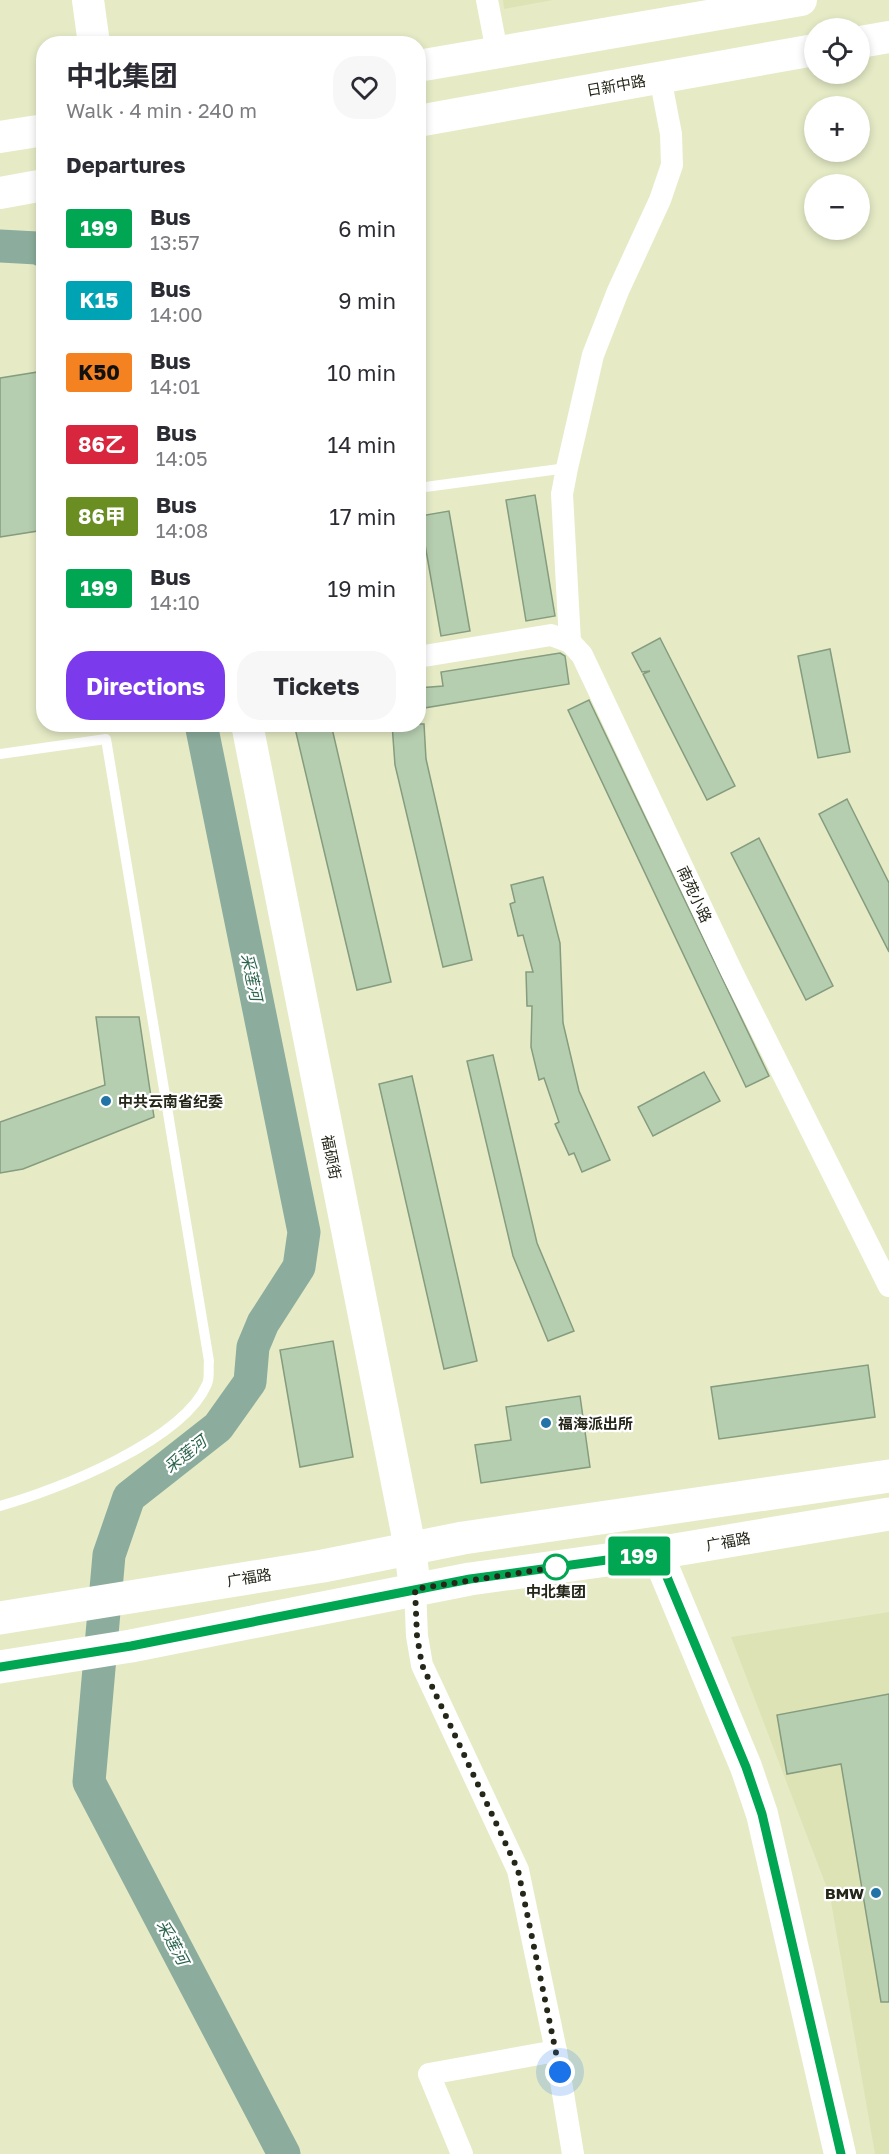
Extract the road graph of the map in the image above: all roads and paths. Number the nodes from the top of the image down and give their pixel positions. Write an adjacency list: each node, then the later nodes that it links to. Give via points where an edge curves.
1 (88, 0): 4 (street)
2 (487, 0): 7 (street)
3 (801, 0): 7 (street)
4 (93, 36)
5 (889, 37): 6 (street)
6 (870, 40)
7 (498, 52): 9 (street)
8 (804, 52): 10 (street, 日新中路)
9 (426, 65)
10 (660, 77): 11 (street, 日新中路); 16 (street, via 671,134 672,165 593,355)
11 (426, 120)
12 (36, 131): 13 (street)
13 (0, 137)
14 (36, 186): 15 (street)
15 (0, 193)
16 (567, 468): 17 (lane); 18 (street, via 562,494)
17 (426, 487)
18 (570, 642): 19 (street, via 551,635); 22 (street, 南苑小路, via 582,655 732,972)
19 (426, 656)
20 (249, 732): 26 (street, 福硕街)
21 (0, 754): 24 (lane, via 106,738 209,1360 208,1383 189,1408 151,1441 84,1476)
22 (889, 1286)
23 (889, 1476): 26 (main road, 广福路)
24 (0, 1506)
25 (889, 1514): 27 (main road, 广福路)
26 (410, 1548): 28 (street, 福硕街); 29 (main road, 广福路, via 323,1566)
27 (657, 1553): 28 (main road, 广福路); 34 (street, via 762,1814)
28 (415, 1589): 30 (main road, 广福路, via 131,1646); 31 (street, via 422,1665 518,1870)
29 (0, 1618)
30 (0, 1667)
31 (556, 2051): 32 (street, via 429,2074); 33 (street)
32 (462, 2154)
33 (573, 2154)
34 (840, 2154)

